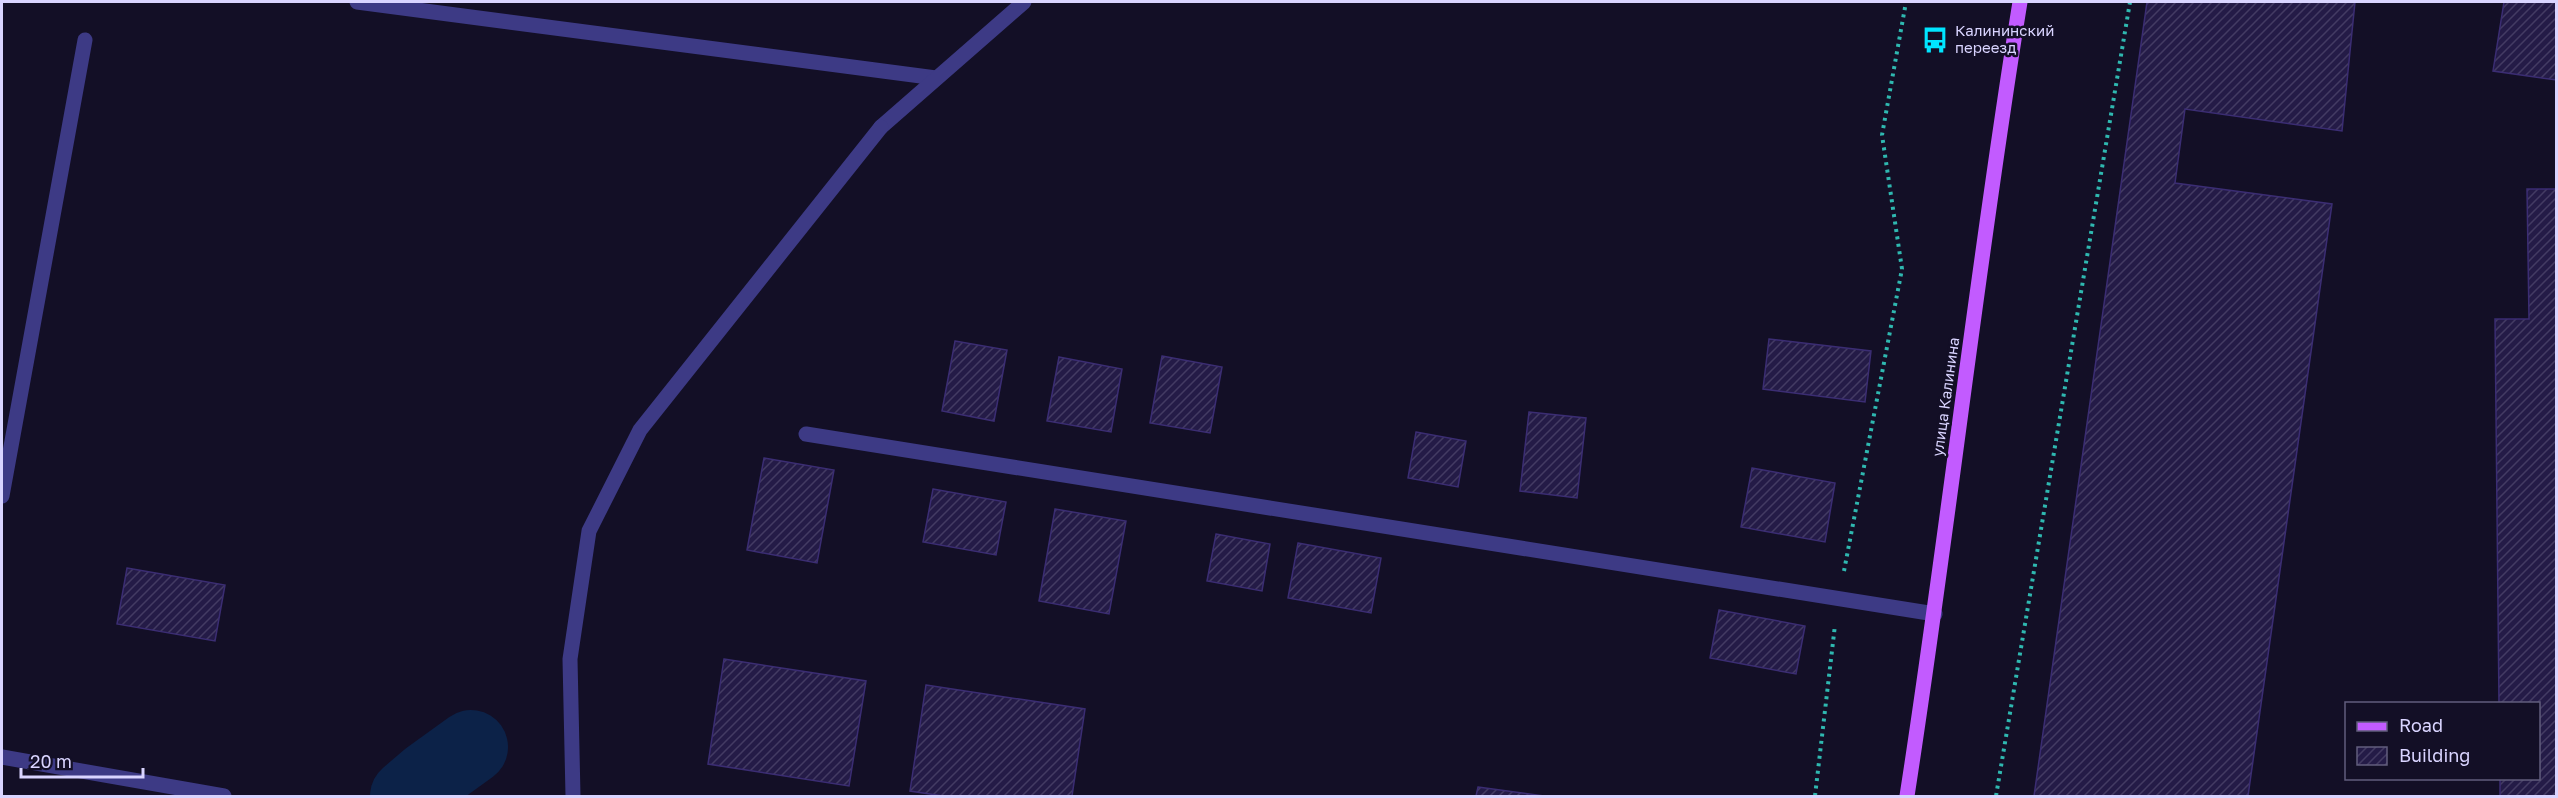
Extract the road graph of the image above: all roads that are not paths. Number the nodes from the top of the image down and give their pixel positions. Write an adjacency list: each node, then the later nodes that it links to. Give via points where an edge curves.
1 (357, 2): 5 (street)
2 (1024, 2): 5 (street)
3 (2020, 2): 8 (main road, улица Калинина, via 1998,138)
4 (85, 40): 7 (street)
5 (936, 78): 11 (street, via 881,127 640,430 590,531 570,659)
6 (806, 434): 8 (street)
7 (2, 495)
8 (1935, 614): 12 (main road, улица Калинина)
9 (2, 758): 10 (street)
10 (224, 796)
11 (573, 796)
12 (1907, 796)

